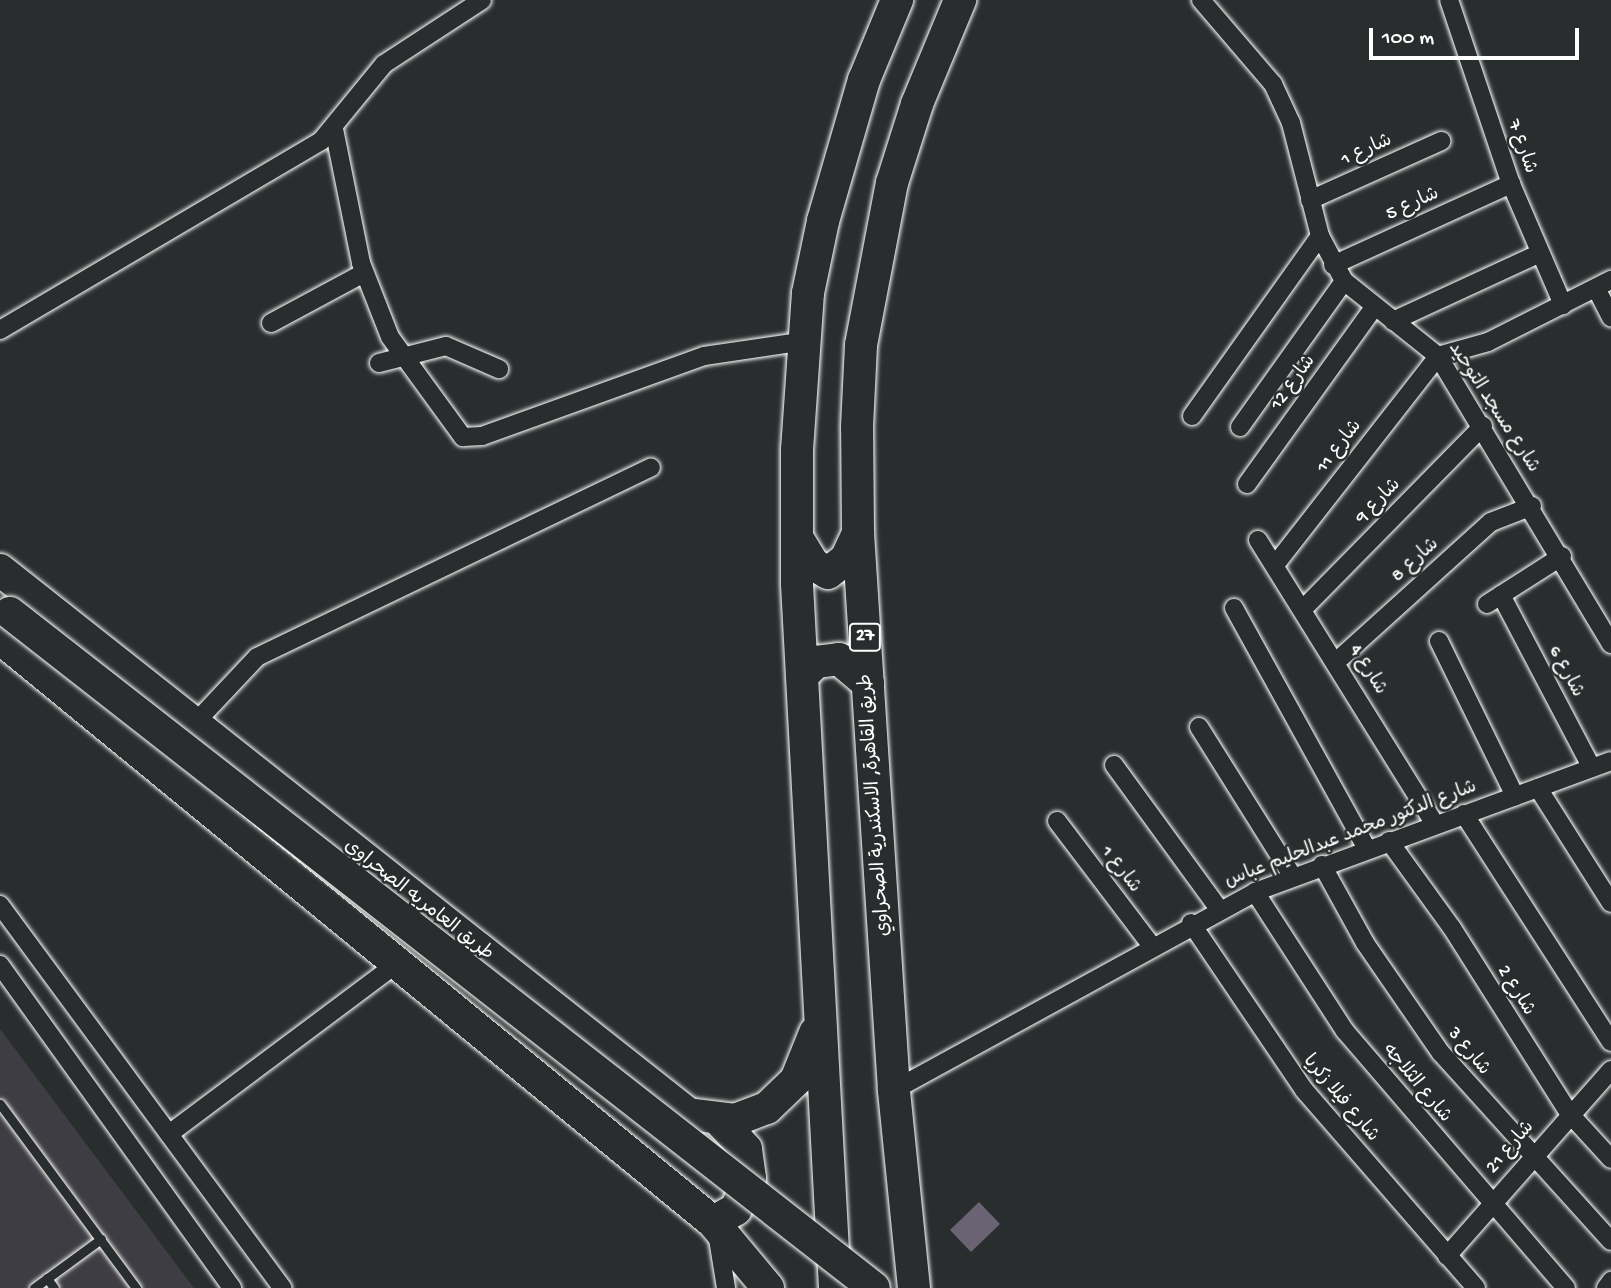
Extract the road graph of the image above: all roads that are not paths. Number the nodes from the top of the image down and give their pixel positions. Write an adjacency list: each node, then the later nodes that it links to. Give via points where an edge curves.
1 (482, 0): 6 (street, via 394,55)
2 (897, 0): 22 (highway, via 841,150 808,293)
3 (960, 0): 33 (highway, طريق القاهرة, الاسكندرية الصحراوي / 27, via 916,104 873,264 861,345)
4 (1201, 0): 9 (street, شارع مسجد التوحيد, via 1273,84 1291,123)
5 (1449, 0): 8 (street, شارع 7)
6 (334, 129): 13 (street); 21 (street)
7 (1441, 141): 9 (street, شارع 1)
8 (1511, 184): 11 (street, شارع 7); 12 (street, شارع 5)
9 (1310, 200): 10 (street, شارع مسجد التوحيد)
10 (1320, 236): 12 (street, شارع مسجد التوحيد); 27 (street)
11 (1540, 253): 16 (street, شارع 7); 19 (street)
12 (1333, 265): 14 (street, شارع مسجد التوحيد)
13 (364, 273): 20 (street); 24 (street)
14 (1344, 281): 17 (street, شارع مسجد التوحيد); 29 (street)
15 (1604, 284): 16 (street); 18 (street)
16 (1563, 305): 23 (street, via 1488,341)
17 (1375, 306): 19 (street, شارع مسجد التوحيد); 31 (street, شارع 12)
18 (1611, 317)
19 (1393, 321): 23 (street, شارع مسجد التوحيد)
20 (271, 323)
21 (0, 330)
22 (805, 341): 24 (street, via 704,356 470,438 457,433); 34 (highway)
23 (1438, 356): 28 (street, شارع مسجد التوحيد); 37 (street, شارع 11)
24 (402, 357): 25 (street); 26 (street, via 446,346)
25 (379, 363)
26 (499, 369)
27 (1192, 416)
28 (1483, 426): 32 (street, شارع مسجد التوحيد); 39 (street, شارع 9)
29 (1240, 427)
30 (651, 467): 47 (street, via 257,657)
31 (1247, 484)
32 (1532, 506): 36 (street, شارع مسجد التوحيد); 44 (street, شارع 8, via 1491,522)
33 (858, 533): 34 (highway, 27, via 846,559 828,573 813,564); 46 (highway, طريق القاهرة, الاسكندرية الصحراوي / 27)
34 (798, 539): 45 (highway)
35 (1258, 540): 37 (street, شارع 4)
36 (1562, 555): 43 (street, شارع مسجد التوحيد); 51 (street, شارع 6, via 1494,599)
37 (1275, 565): 39 (street, شارع 4)
38 (0, 570): 47 (highway, طريق العامريه الصحراوى)
39 (1304, 607): 44 (street, شارع 4)
40 (1234, 608): 58 (street)
41 (3, 619): 67 (highway); 94 (highway, bridge)
42 (1439, 641): 53 (street)
43 (1611, 644)
44 (1337, 661): 56 (street, شارع 4)
45 (802, 676): 46 (highway, 27, via 816,662 839,659); 69 (highway)
46 (868, 683): 72 (highway, طريق القاهرة, الاسكندرية الصحراوي / 27)
47 (193, 725): 75 (highway, طريق العامريه الصحراوى, via 666,1100 688,1114)
48 (1199, 727): 60 (street)
49 (1611, 761): 51 (street, شارع الدكتور محمد عبدالحليم عباس)
50 (1114, 765): 64 (street)
51 (1592, 768): 52 (street, شارع الدكتور محمد عبدالحليم عباس)
52 (1538, 788): 53 (street, شارع الدكتور محمد عبدالحليم عباس); 62 (street)
53 (1515, 796): 54 (street, شارع الدكتور محمد عبدالحليم عباس)
54 (1464, 814): 56 (street, شارع الدكتور محمد عبدالحليم عباس); 70 (street)
55 (1057, 821): 66 (street, شارع 1)
56 (1435, 824): 57 (street, شارع الدكتور محمد عبدالحليم عباس)
57 (1389, 841): 58 (street, شارع الدكتور محمد عبدالحليم عباس); 74 (street, شارع 2, via 1452,929)
58 (1367, 849): 59 (street, شارع الدكتور محمد عبدالحليم عباس)
59 (1322, 865): 60 (street, شارع الدكتور محمد عبدالحليم عباس); 77 (street, شارع 3, via 1401,999 1450,1064)
60 (1293, 877): 61 (street, شارع الدكتور محمد عبدالحليم عباس)
61 (1255, 892): 64 (street, شارع الدكتور محمد عبدالحليم عباس); 79 (street, شارع الثلاجه, via 1345,1031)
62 (1611, 903)
63 (0, 905): 76 (street)
64 (1219, 909): 65 (street, شارع الدكتور محمد عبدالحليم عباس)
65 (1191, 923): 66 (street, شارع الدكتور محمد عبدالحليم عباس); 83 (street, شارع فيلا زكريا, via 1304,1090)
66 (1151, 944): 72 (street, شارع الدكتور محمد عبدالحليم عباس)
67 (400, 961): 76 (street); 80 (highway)
68 (0, 965): 89 (street)
69 (820, 1018): 75 (highway, طريق العامريه الصحراوى, via 803,1068 787,1091 752,1116); 93 (highway)
70 (1611, 1042)
71 (1611, 1070): 74 (street, شارع 21)
72 (894, 1090): 95 (highway, طريق القاهرة, الاسكندرية الصحراوي / 27)
73 (0, 1104): 81 (lane)
74 (1569, 1113): 77 (street, شارع 21); 78 (street, شارع 2)
75 (719, 1120): 80 (highway, via 746,1149 750,1178 736,1209)
76 (169, 1134): 90 (street)
77 (1532, 1156): 79 (street, شارع 21); 82 (street, شارع 3)
78 (1611, 1159)
79 (1490, 1205): 83 (street, شارع 21); 97 (street, شارع الثلاجه)
80 (713, 1222): 91 (street, via 726,1265); 92 (highway)
81 (101, 1239): 84 (lane); 88 (lane)
82 (1611, 1241)
83 (1447, 1256): 96 (street, شارع فيلا زكريا)
84 (47, 1278): 86 (lane); 87 (lane)
85 (1611, 1281): 98 (street)
86 (34, 1288)
87 (54, 1288)
88 (136, 1288)
89 (232, 1288)
90 (282, 1288)
91 (726, 1288)
92 (768, 1288)
93 (835, 1288)
94 (874, 1288)
95 (914, 1288)
96 (1476, 1288)
97 (1566, 1288)
98 (1606, 1288)

